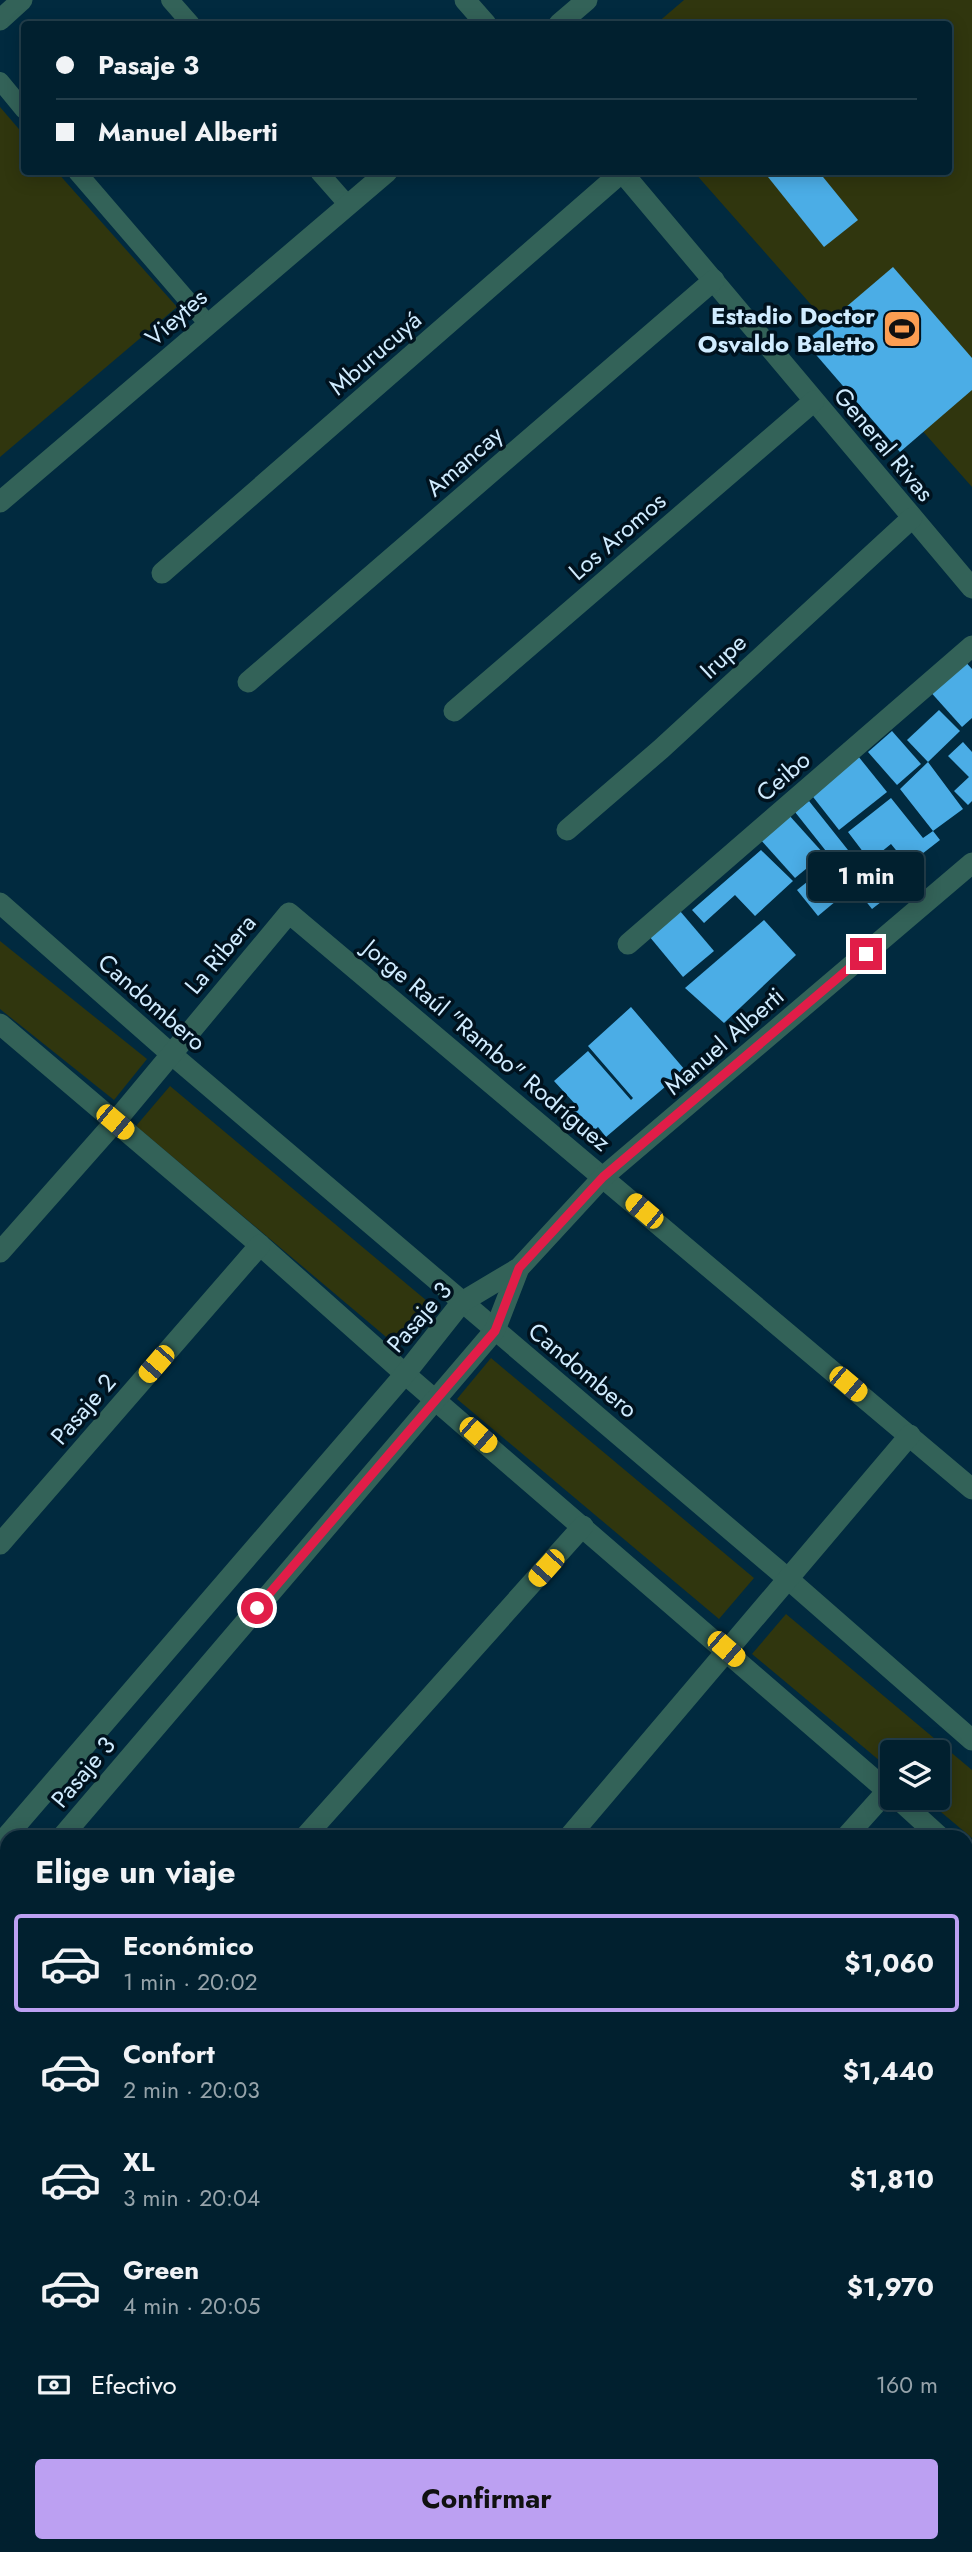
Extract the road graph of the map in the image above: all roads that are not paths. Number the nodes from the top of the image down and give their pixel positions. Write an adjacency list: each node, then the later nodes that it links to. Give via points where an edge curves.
1 (22, 0): 5 (street)
2 (170, 0): 6 (lane)
3 (465, 0): 7 (street)
4 (587, 0): 8 (street)
5 (0, 20)
6 (188, 21)
7 (483, 21)
8 (562, 21)
9 (0, 81): 10 (lane)
10 (21, 106)
11 (80, 175): 18 (lane)
12 (322, 175): 16 (lane)
13 (383, 175): 16 (street, Vieytes)
14 (619, 175): 22 (street, Mburucuyá)
15 (625, 175): 17 (street, General Rivas)
16 (348, 205): 18 (street, Vieytes)
17 (714, 280): 19 (street, General Rivas); 25 (street, Amancay)
18 (208, 324): 20 (street, Vieytes)
19 (814, 401): 21 (street, General Rivas); 26 (street, Los Aromos)
20 (0, 502)
21 (912, 518): 23 (street, General Rivas); 27 (street, Irupe)
22 (162, 573)
23 (972, 588)
24 (972, 646): 31 (street, Ceibo)
25 (248, 682)
26 (454, 711)
27 (566, 830)
28 (972, 863): 35 (street, Manuel Alberti)
29 (1, 907): 33 (street, Candombero)
30 (289, 913): 33 (street, La Ribera); 35 (street, Jorge Raúl "Rambo" Rodríguez)
31 (628, 944)
32 (0, 1024): 34 (street)
33 (170, 1053): 34 (street, La Ribera); 39 (street, Candombero)
34 (115, 1122): 36 (street); 37 (street, La Ribera)
35 (603, 1177): 38 (street, Manuel Alberti); 43 (street, Jorge Raúl "Rambo" Rodríguez)
36 (260, 1245): 41 (street); 46 (street, Pasaje 2)
37 (0, 1252)
38 (519, 1268): 39 (street, Pasaje 3); 40 (street, Pasaje 3)
39 (462, 1302): 40 (street, Candombero); 41 (street, Pasaje 3)
40 (495, 1331): 42 (street, Pasaje 3); 47 (street, Candombero)
41 (405, 1374): 42 (street); 53 (street, Pasaje 3)
42 (436, 1398): 45 (street); 54 (street, Pasaje 3)
43 (910, 1435): 44 (street, Jorge Raúl "Rambo" Rodríguez); 47 (street)
44 (972, 1489)
45 (583, 1526): 48 (street); 55 (street)
46 (0, 1544)
47 (787, 1578): 48 (street); 49 (street, Candombero)
48 (726, 1649): 50 (street); 56 (street)
49 (972, 1740)
50 (880, 1784)
51 (880, 1805): 57 (street)
52 (910, 1810): 58 (street)
53 (12, 1830)
54 (68, 1830)
55 (311, 1830)
56 (575, 1830)
57 (854, 1830)
58 (932, 1830)

